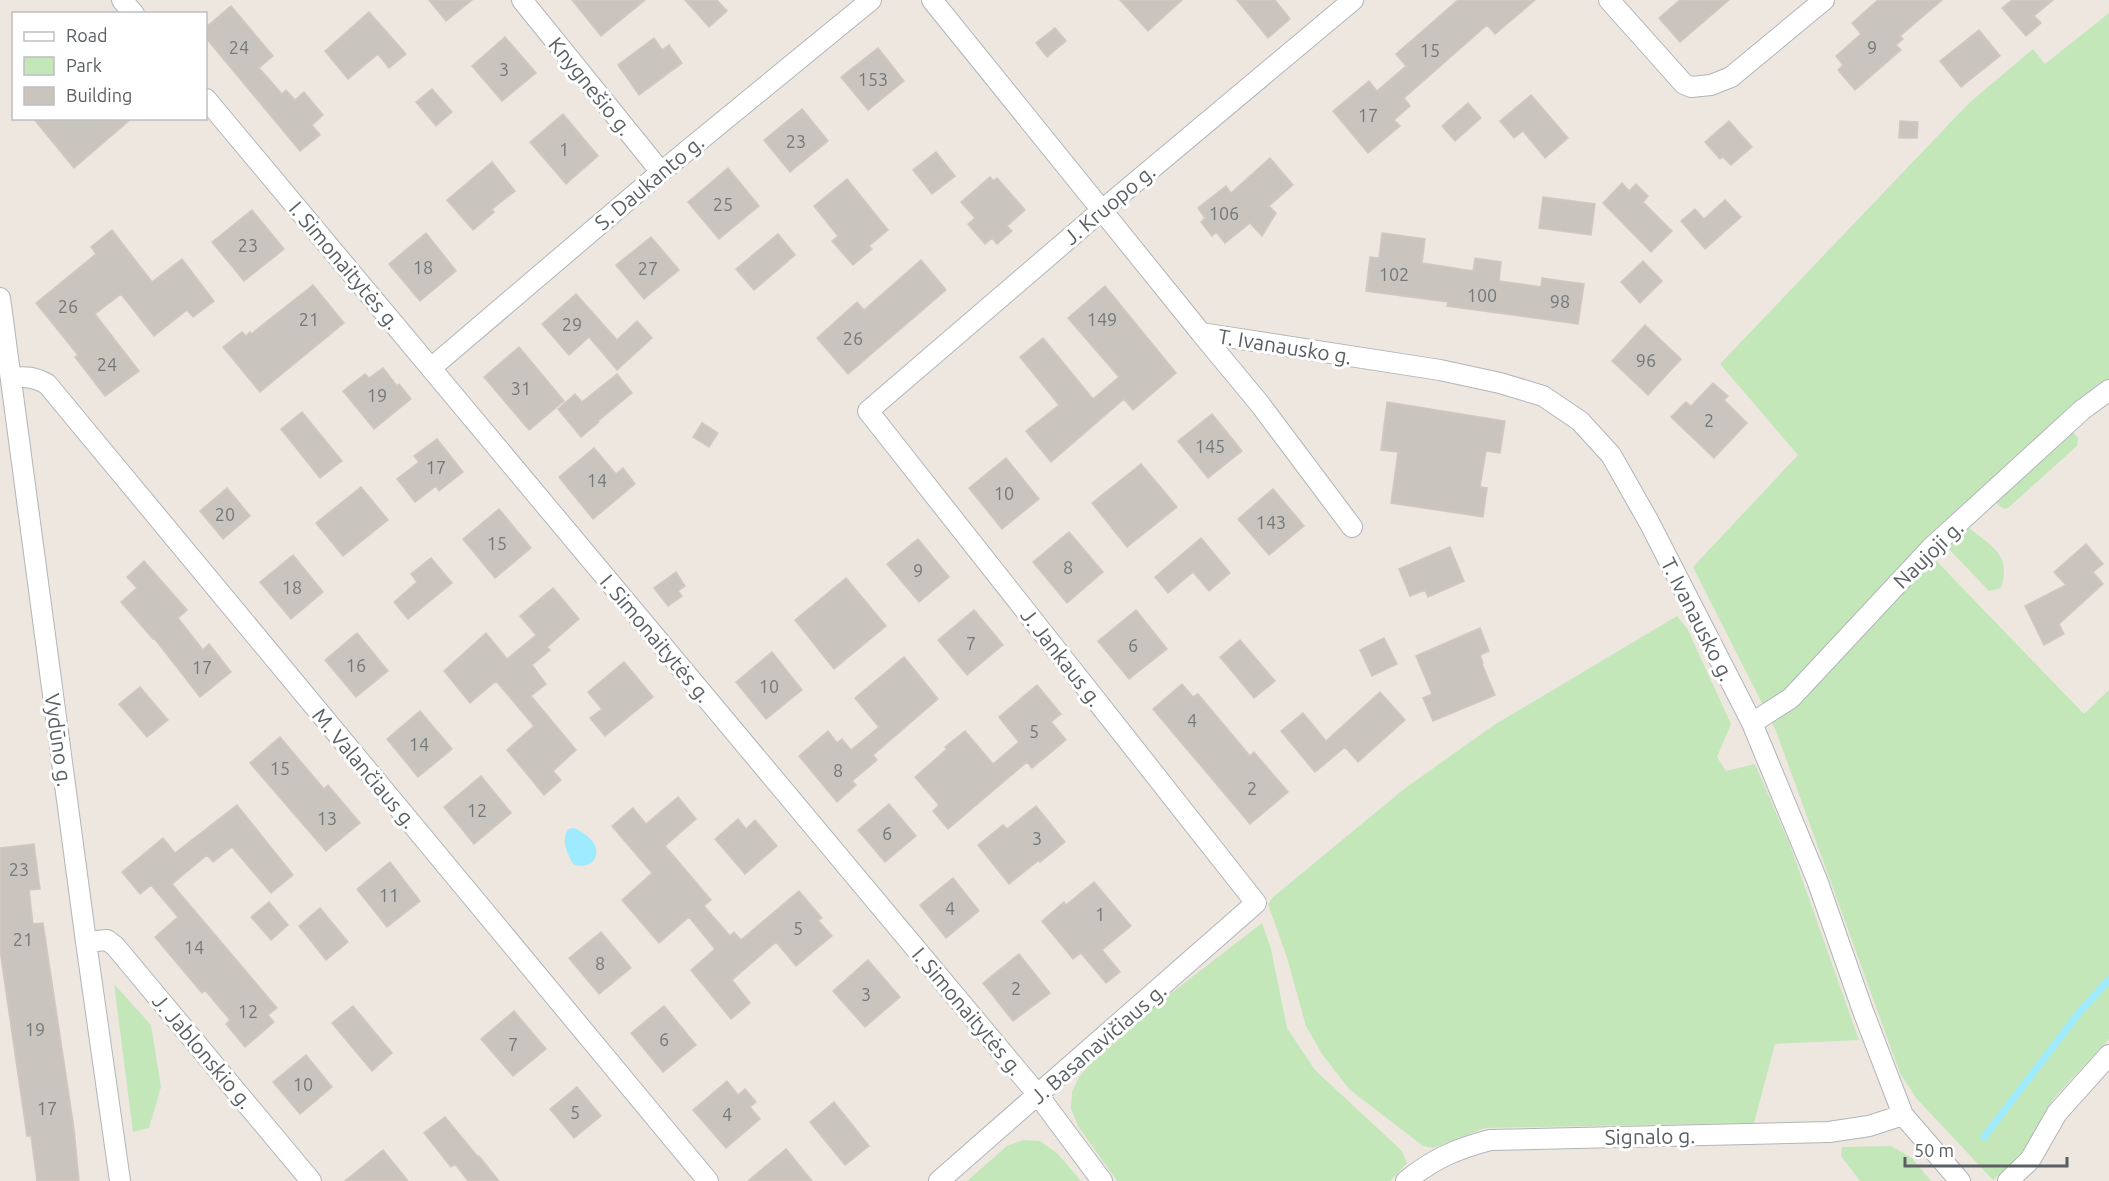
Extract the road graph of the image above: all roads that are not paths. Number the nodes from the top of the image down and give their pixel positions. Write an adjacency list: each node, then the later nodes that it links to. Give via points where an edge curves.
1 (122, 0): 8 (street)
2 (522, 0): 10 (street, Knygnešio g.)
3 (871, 0): 10 (street, S. Daukanto g.)
4 (932, 0): 11 (street, T. Ivanausko g.)
5 (1353, 0): 11 (street, J. Kruopo g.)
6 (1610, 0): 7 (street, via 1684,84 1700,87 1731,77)
7 (1824, 0)
8 (132, 12)
9 (207, 100): 14 (street, I. Simonaitytės g.)
10 (661, 172): 14 (street, S. Daukanto g.)
11 (1101, 211): 13 (street, T. Ivanausko g.); 17 (street, J. Kruopo g.)
12 (0, 298): 15 (street, Vydūno g.)
13 (1201, 333): 18 (street, T. Ivanausko g.); 19 (street, T. Ivanausko g., via 1500,383 1543,396 1581,421 1611,455 1649,522)
14 (431, 368): 23 (street, I. Simonaitytės g.)
15 (11, 378): 21 (street, Vydūno g.); 27 (street, M. Valančiaus g., via 24,376 47,384)
16 (2109, 390): 19 (street, Naujoji g., via 1931,548 1791,698)
17 (868, 411): 20 (street, J. Jankaus g.)
18 (1352, 527)
19 (1752, 723): 24 (street, T. Ivanausko g., via 1816,880)
20 (1256, 903): 23 (street, J. Basanavičiaus g.)
21 (86, 942): 25 (street, Vydūno g.); 26 (street, J. Jablonskio g., via 107,940 115,946)
22 (2109, 1055): 32 (street, via 2057,1113 2030,1160)
23 (1038, 1095): 28 (street, J. Basanavičiaus g.); 29 (street, I. Simonaitytės g.)
24 (1902, 1115): 30 (street, Signalo g., via 1869,1126 1829,1132 1490,1140 1455,1150 1425,1165); 31 (street, T. Ivanausko g.)
25 (120, 1181)
26 (311, 1181)
27 (708, 1181)
28 (939, 1181)
29 (1102, 1181)
30 (1406, 1181)
31 (1960, 1181)
32 (2008, 1181)

